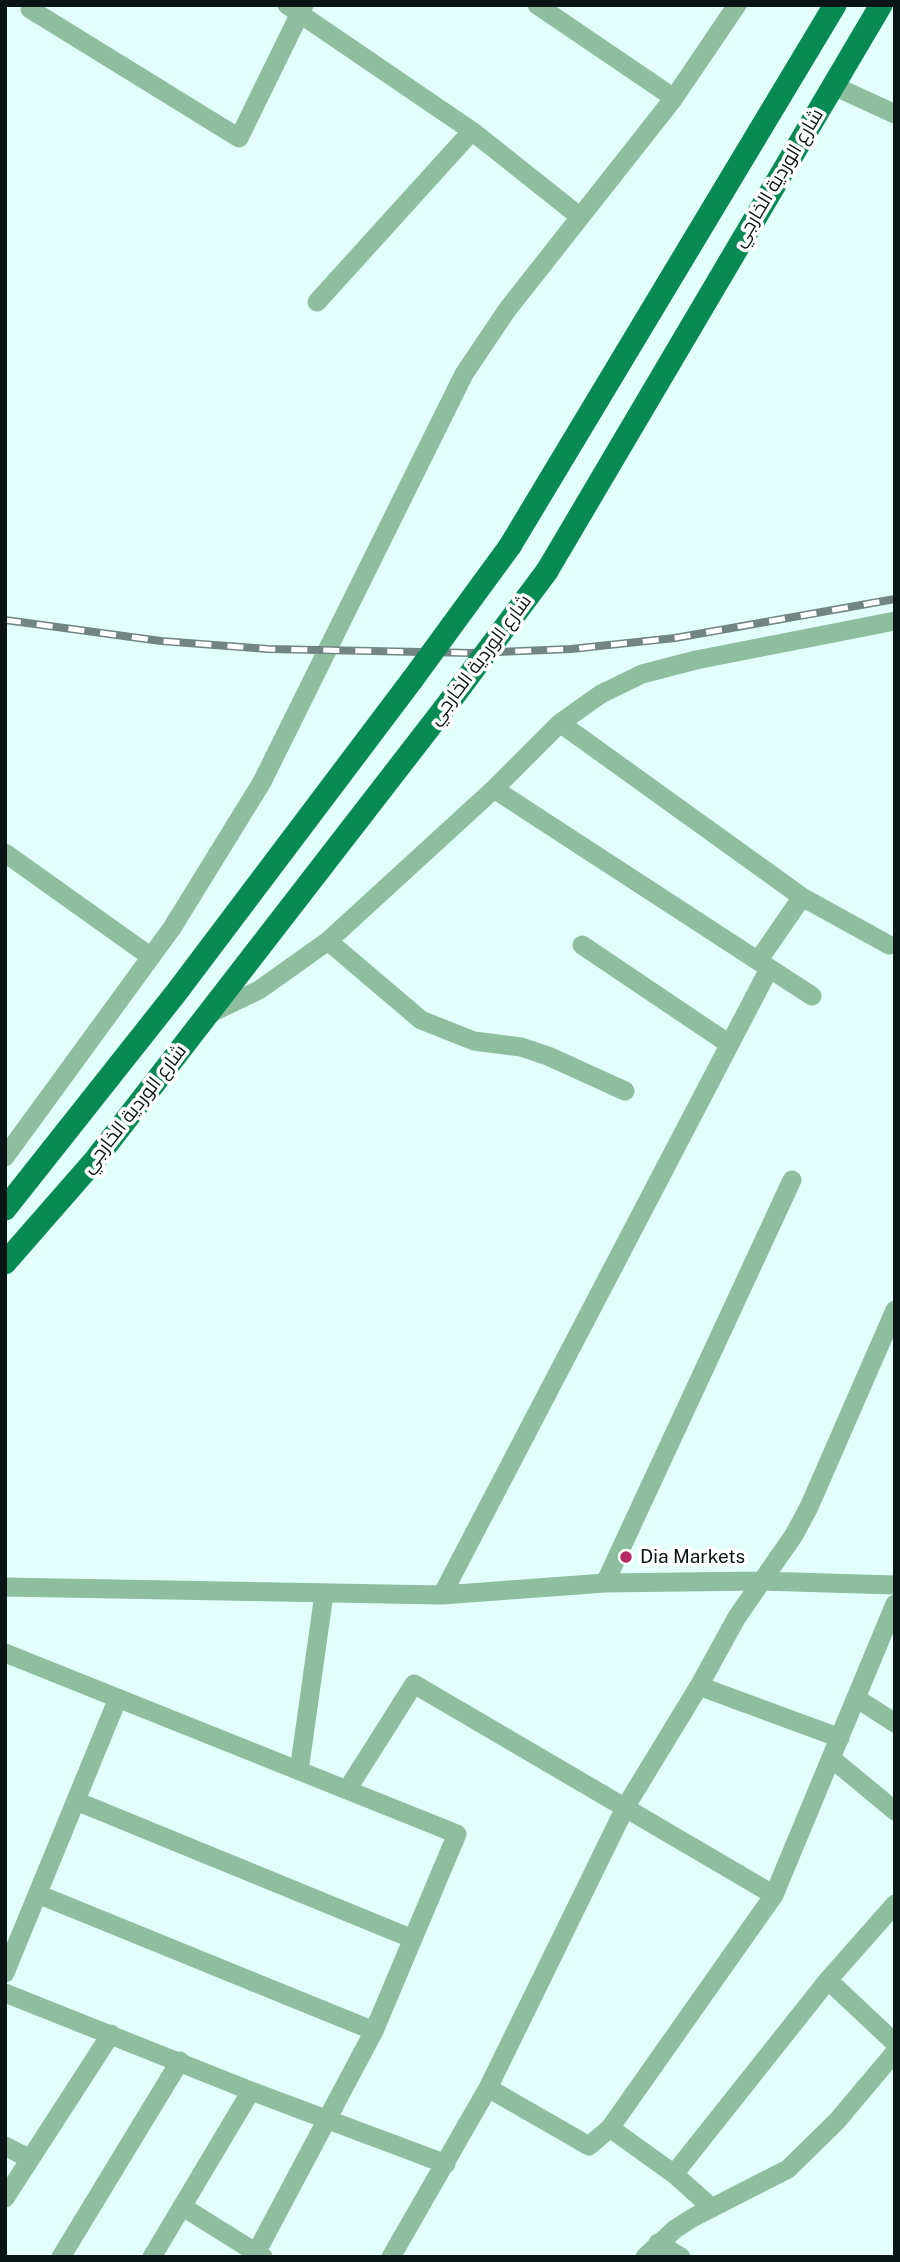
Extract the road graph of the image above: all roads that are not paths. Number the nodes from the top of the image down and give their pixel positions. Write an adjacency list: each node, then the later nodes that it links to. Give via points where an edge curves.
1 (537, 5): 8 (street)
2 (737, 5): 8 (street)
3 (835, 5): 29 (main road, شارع الوردية الخارجي, bridge, via 510,546 176,993)
4 (881, 5): 7 (main road, شارع الوردية الخارجي)
5 (297, 8): 6 (street, via 239,138); 10 (street)
6 (30, 9)
7 (834, 86): 9 (street); 24 (main road, شارع الوردية الخارجي, bridge, via 547,570)
8 (674, 98): 11 (street)
9 (895, 114)
10 (472, 131): 11 (street); 12 (street)
11 (579, 216): 21 (street, via 464,374 262,782)
12 (317, 303)
13 (895, 621): 14 (street, via 642,674 601,694)
14 (561, 723): 15 (street); 17 (street)
15 (494, 789): 18 (street); 22 (street)
16 (5, 853): 21 (street)
17 (802, 897): 20 (street); 22 (street)
18 (328, 941): 24 (street, via 260,990); 26 (street, via 421,1020 474,1041 548,1056)
19 (582, 944): 25 (street)
20 (889, 945)
21 (151, 957): 27 (street)
22 (763, 965): 23 (street); 25 (street)
23 (812, 996)
24 (206, 1016): 30 (main road, شارع الوردية الخارجي, via 96,1160)
25 (729, 1045): 38 (street)
26 (625, 1091)
27 (5, 1157)
28 (792, 1180): 34 (street)
29 (5, 1209)
30 (15, 1246): 31 (main road, شارع الوردية الخارجي)
31 (5, 1263)
32 (895, 1310): 33 (street, via 809,1507)
33 (760, 1581): 34 (street); 35 (street); 41 (street)
34 (605, 1583): 38 (street)
35 (895, 1585)
36 (5, 1587): 37 (street)
37 (324, 1594): 38 (street); 47 (street)
38 (442, 1595)
39 (895, 1604): 43 (street)
40 (5, 1653): 42 (street)
41 (699, 1686): 45 (street); 50 (street)
42 (118, 1698): 47 (street); 49 (street)
43 (856, 1698): 44 (street); 45 (street)
44 (895, 1723)
45 (839, 1738): 46 (street)
46 (831, 1758): 51 (street); 53 (street)
47 (299, 1771): 48 (street)
48 (347, 1790): 50 (street, via 414,1684); 55 (street, via 457,1834)
49 (76, 1801): 52 (street); 55 (street)
50 (626, 1807): 53 (street); 64 (street)
51 (895, 1811)
52 (40, 1895): 56 (street); 59 (street)
53 (774, 1895): 67 (street)
54 (895, 1904): 57 (street)
55 (413, 1938): 59 (street)
56 (5, 1973)
57 (828, 1980): 61 (street); 71 (street)
58 (5, 1993): 60 (street)
59 (374, 2031): 66 (street)
60 (111, 2034): 63 (street); 69 (street)
61 (895, 2043)
62 (895, 2052): 74 (street, via 796,2163)
63 (180, 2061): 65 (street); 77 (street)
64 (488, 2088): 67 (street, via 589,2146); 70 (street)
65 (251, 2091): 66 (street); 73 (street)
66 (328, 2120): 70 (street); 76 (street)
67 (610, 2128): 71 (street)
68 (5, 2146): 69 (street)
69 (30, 2159): 72 (street)
70 (446, 2164): 79 (street)
71 (674, 2174): 74 (street)
72 (5, 2198)
73 (183, 2207): 76 (street); 78 (street)
74 (712, 2208): 75 (street)
75 (652, 2250): 80 (street)
76 (259, 2255)
77 (61, 2257)
78 (152, 2257)
79 (391, 2257)
80 (681, 2257)

